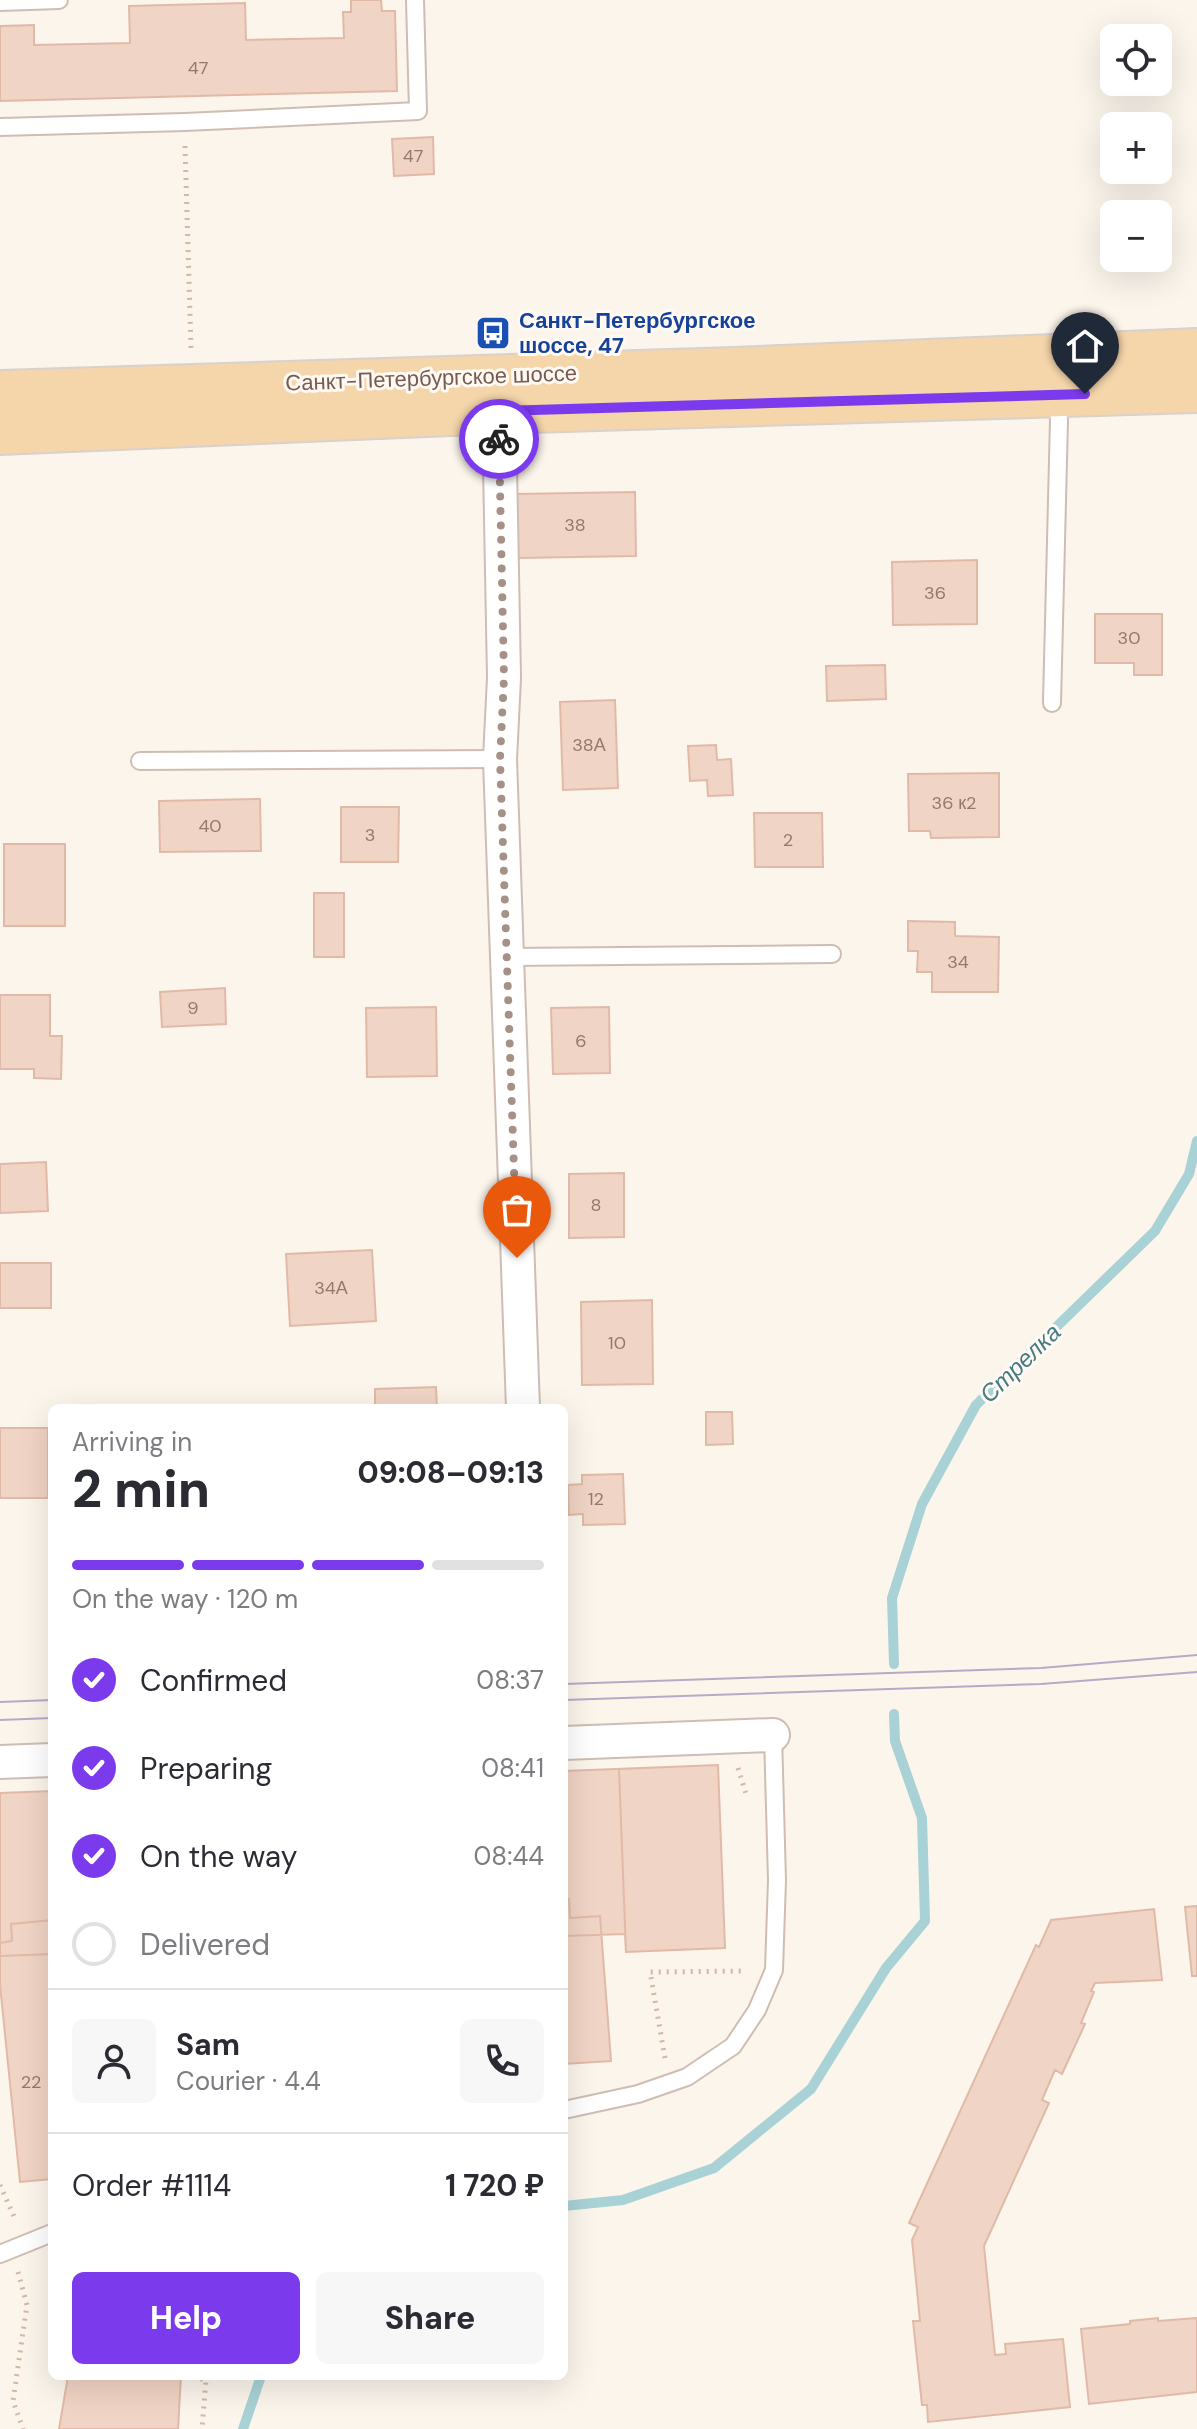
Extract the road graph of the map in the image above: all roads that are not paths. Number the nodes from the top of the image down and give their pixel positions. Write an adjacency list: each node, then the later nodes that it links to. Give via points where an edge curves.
1 (59, 0): 3 (lane)
2 (415, 0): 4 (lane, via 418,111)
3 (0, 2)
4 (0, 127)
5 (1197, 351): 7 (main road, Санкт-Петербургское шоссе)
6 (1197, 390): 8 (main road, Санкт-Петербургское шоссе)
7 (0, 393)
8 (1057, 395): 9 (main road, Санкт-Петербургское шоссе); 11 (lane)
9 (499, 411): 10 (main road, Санкт-Петербургское шоссе); 12 (street, via 504,678)
10 (0, 432)
11 (1052, 703)
12 (500, 759): 13 (lane); 15 (street)
13 (140, 761)
14 (832, 954): 15 (lane)
15 (506, 957): 16 (street)
16 (523, 1404)
17 (773, 1735): 18 (street); 21 (lane, via 774,1970 757,2010 733,2046 687,2077)
18 (568, 1743)
19 (48, 1760): 20 (street)
20 (0, 1762)
21 (568, 2109)
22 (48, 2235): 23 (lane)
23 (12, 2249)

